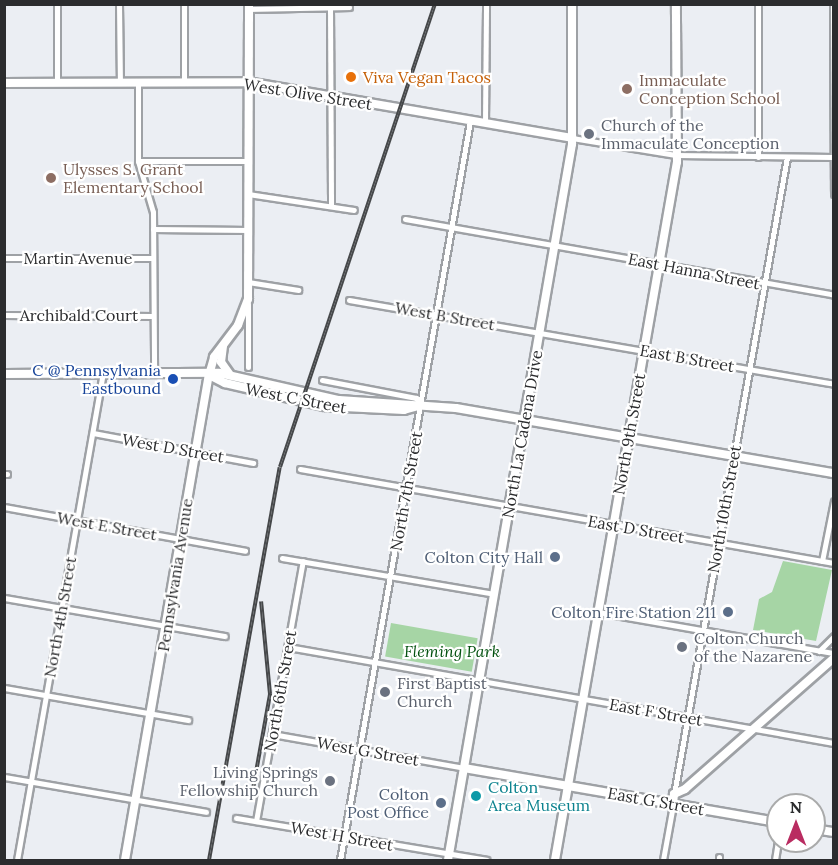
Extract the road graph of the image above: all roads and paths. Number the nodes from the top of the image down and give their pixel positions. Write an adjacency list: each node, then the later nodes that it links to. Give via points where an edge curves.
1 (57, 4): 16 (street)
2 (119, 4): 12 (street)
3 (184, 4): 17 (street)
4 (486, 4): 21 (street)
5 (572, 4): 22 (street, North La Cadena Drive)
6 (676, 4): 23 (street, North 9th Street)
7 (758, 4): 24 (street)
8 (833, 4): 18 (street)
9 (249, 7): 10 (street); 14 (street, Pennsylvania Avenue)
10 (330, 8): 11 (street); 19 (street)
11 (349, 8)
12 (120, 82): 13 (street, West Olive Street); 16 (street, West Olive Street)
13 (138, 82): 17 (street, West Olive Street); 27 (street)
14 (248, 82): 17 (street, West Olive Street); 19 (street, West Olive Street); 28 (street, Pennsylvania Avenue)
15 (4, 83): 16 (street, West Olive Street)
16 (57, 83)
17 (184, 83)
18 (833, 84): 25 (street)
19 (331, 96): 20 (street, West Olive Street); 31 (street)
20 (470, 120): 21 (street, West Olive Street); 34 (street, North 7th Street)
21 (485, 123): 22 (street, West Olive Street)
22 (572, 138): 23 (street); 37 (street, North La Cadena Drive)
23 (676, 155): 24 (street); 40 (street, North 9th Street)
24 (758, 157): 26 (street)
25 (833, 157): 26 (street); 30 (street)
26 (788, 158): 42 (street, North 10th Street)
27 (138, 161): 28 (street); 35 (street, via 153,212)
28 (249, 161): 29 (street, Pennsylvania Avenue)
29 (248, 194): 31 (street); 36 (street, Pennsylvania Avenue)
30 (834, 194)
31 (331, 206): 32 (street)
32 (354, 210)
33 (405, 219): 34 (street, East Hanna Street)
34 (452, 228): 37 (street, East Hanna Street); 48 (street, North 7th Street)
35 (153, 229): 36 (street); 39 (street)
36 (249, 230): 41 (street, Pennsylvania Avenue)
37 (555, 246): 40 (street, East Hanna Street); 50 (street, North La Cadena Drive)
38 (4, 258): 39 (street, Martin Avenue)
39 (152, 258): 49 (street)
40 (659, 264): 42 (street, East Hanna Street); 52 (street, North 9th Street)
41 (248, 282): 43 (street); 45 (street, Pennsylvania Avenue)
42 (764, 284): 44 (street, East Hanna Street); 54 (street, North 10th Street)
43 (298, 290)
44 (834, 295)
45 (248, 299): 51 (street, Pennsylvania Avenue, via 238,325); 53 (street, Pennsylvania Avenue)
46 (349, 300): 48 (street, West B Street)
47 (4, 315): 49 (street, Archibald Court)
48 (436, 315): 50 (street, West B Street); 62 (street, North 7th Street)
49 (153, 316): 57 (street)
50 (540, 333): 52 (street, East B Street); 63 (street, North La Cadena Drive)
51 (223, 346): 58 (street, Pennsylvania Avenue); 59 (street, via 221,362)
52 (644, 351): 54 (street, East B Street); 65 (street, North 9th Street)
53 (248, 367)
54 (750, 369): 61 (street, East B Street); 67 (street, North 10th Street)
55 (4, 374): 56 (street, West C Street)
56 (103, 374): 57 (street, West C Street); 64 (street, North 4th Street)
57 (154, 374): 58 (street, West C Street)
58 (209, 375): 59 (street, West C Street); 62 (street, West C Street, via 225,383 333,407 404,410); 66 (street, Pennsylvania Avenue)
59 (230, 376): 62 (street, West C Street, via 339,400)
60 (321, 380): 62 (street, via 416,398)
61 (834, 384)
62 (420, 405): 63 (street, West C Street); 71 (street, North 7th Street)
63 (525, 420): 65 (street, West C Street); 74 (street, North La Cadena Drive)
64 (93, 433): 66 (street, West D Street); 75 (street, North 4th Street)
65 (629, 438): 67 (street, West C Street); 76 (street, North 9th Street)
66 (196, 451): 68 (street, West D Street); 77 (street, Pennsylvania Avenue)
67 (734, 456): 70 (street, West C Street); 78 (street, North 10th Street)
68 (253, 463)
69 (300, 469): 71 (street)
70 (834, 473)
71 (406, 488): 74 (street); 84 (street, North 7th Street)
72 (834, 501): 82 (street)
73 (4, 507): 75 (street, West E Street)
74 (509, 507): 76 (street, East D Street); 85 (street, North La Cadena Drive)
75 (77, 521): 77 (street, West E Street); 87 (street, North 4th Street)
76 (614, 525): 78 (street, East D Street); 88 (street, North 9th Street)
77 (181, 540): 79 (street, West E Street); 89 (street, Pennsylvania Avenue)
78 (718, 544): 82 (street, East D Street); 90 (street, North 10th Street)
79 (245, 551)
80 (282, 558): 81 (street)
81 (303, 561): 84 (street); 93 (street, North 6th Street)
82 (822, 561): 83 (street, East D Street)
83 (834, 563)
84 (390, 576): 85 (street); 97 (street, North 7th Street)
85 (494, 594): 98 (street, North La Cadena Drive)
86 (4, 598): 87 (street)
87 (62, 608): 89 (street); 100 (street, North 4th Street)
88 (598, 612): 90 (street); 101 (street, North 9th Street)
89 (166, 626): 91 (street); 102 (street, Pennsylvania Avenue)
90 (703, 630): 94 (street); 103 (street, North 10th Street)
91 (225, 636)
92 (834, 636): 94 (street)
93 (288, 648): 97 (street, East F Street); 106 (street, North 6th Street)
94 (819, 651): 95 (street)
95 (834, 653)
96 (834, 658): 105 (street)
97 (375, 663): 98 (street, East F Street); 108 (street, North 7th Street)
98 (479, 681): 101 (street, East F Street); 109 (street, North La Cadena Drive)
99 (4, 688): 100 (street)
100 (46, 695): 102 (street); 111 (street, North 4th Street)
101 (583, 699): 103 (street, East F Street); 112 (street, North 9th Street)
102 (151, 714): 104 (street); 114 (street, Pennsylvania Avenue)
103 (688, 717): 105 (street, East F Street); 113 (street, North 10th Street)
104 (188, 720)
105 (753, 729): 107 (street, East F Street); 113 (street, via 685,789)
106 (272, 734): 108 (street, West G Street); 119 (street, North 6th Street)
107 (834, 743)
108 (359, 749): 109 (street, West G Street); 120 (street, North 7th Street)
109 (464, 768): 112 (street, East G Street); 121 (street, North La Cadena Drive)
110 (4, 777): 111 (street)
111 (31, 782): 114 (street); 122 (street, North 4th Street)
112 (568, 786): 115 (street, East G Street); 126 (street, North 9th Street)
113 (674, 794): 115 (street, North 10th Street)
114 (135, 800): 116 (street); 123 (street, Pennsylvania Avenue)
115 (672, 805): 118 (street, East G Street); 127 (street, North 10th Street)
116 (206, 812)
117 (236, 818): 119 (street, West H Street)
118 (766, 820)
119 (256, 821): 120 (street, West H Street)
120 (344, 836): 121 (street, West H Street); 124 (street, North 7th Street)
121 (448, 858): 125 (street, West H Street)
122 (17, 861)
123 (125, 861)
124 (340, 861)
125 (487, 861)
126 (555, 861)
127 (663, 861)

